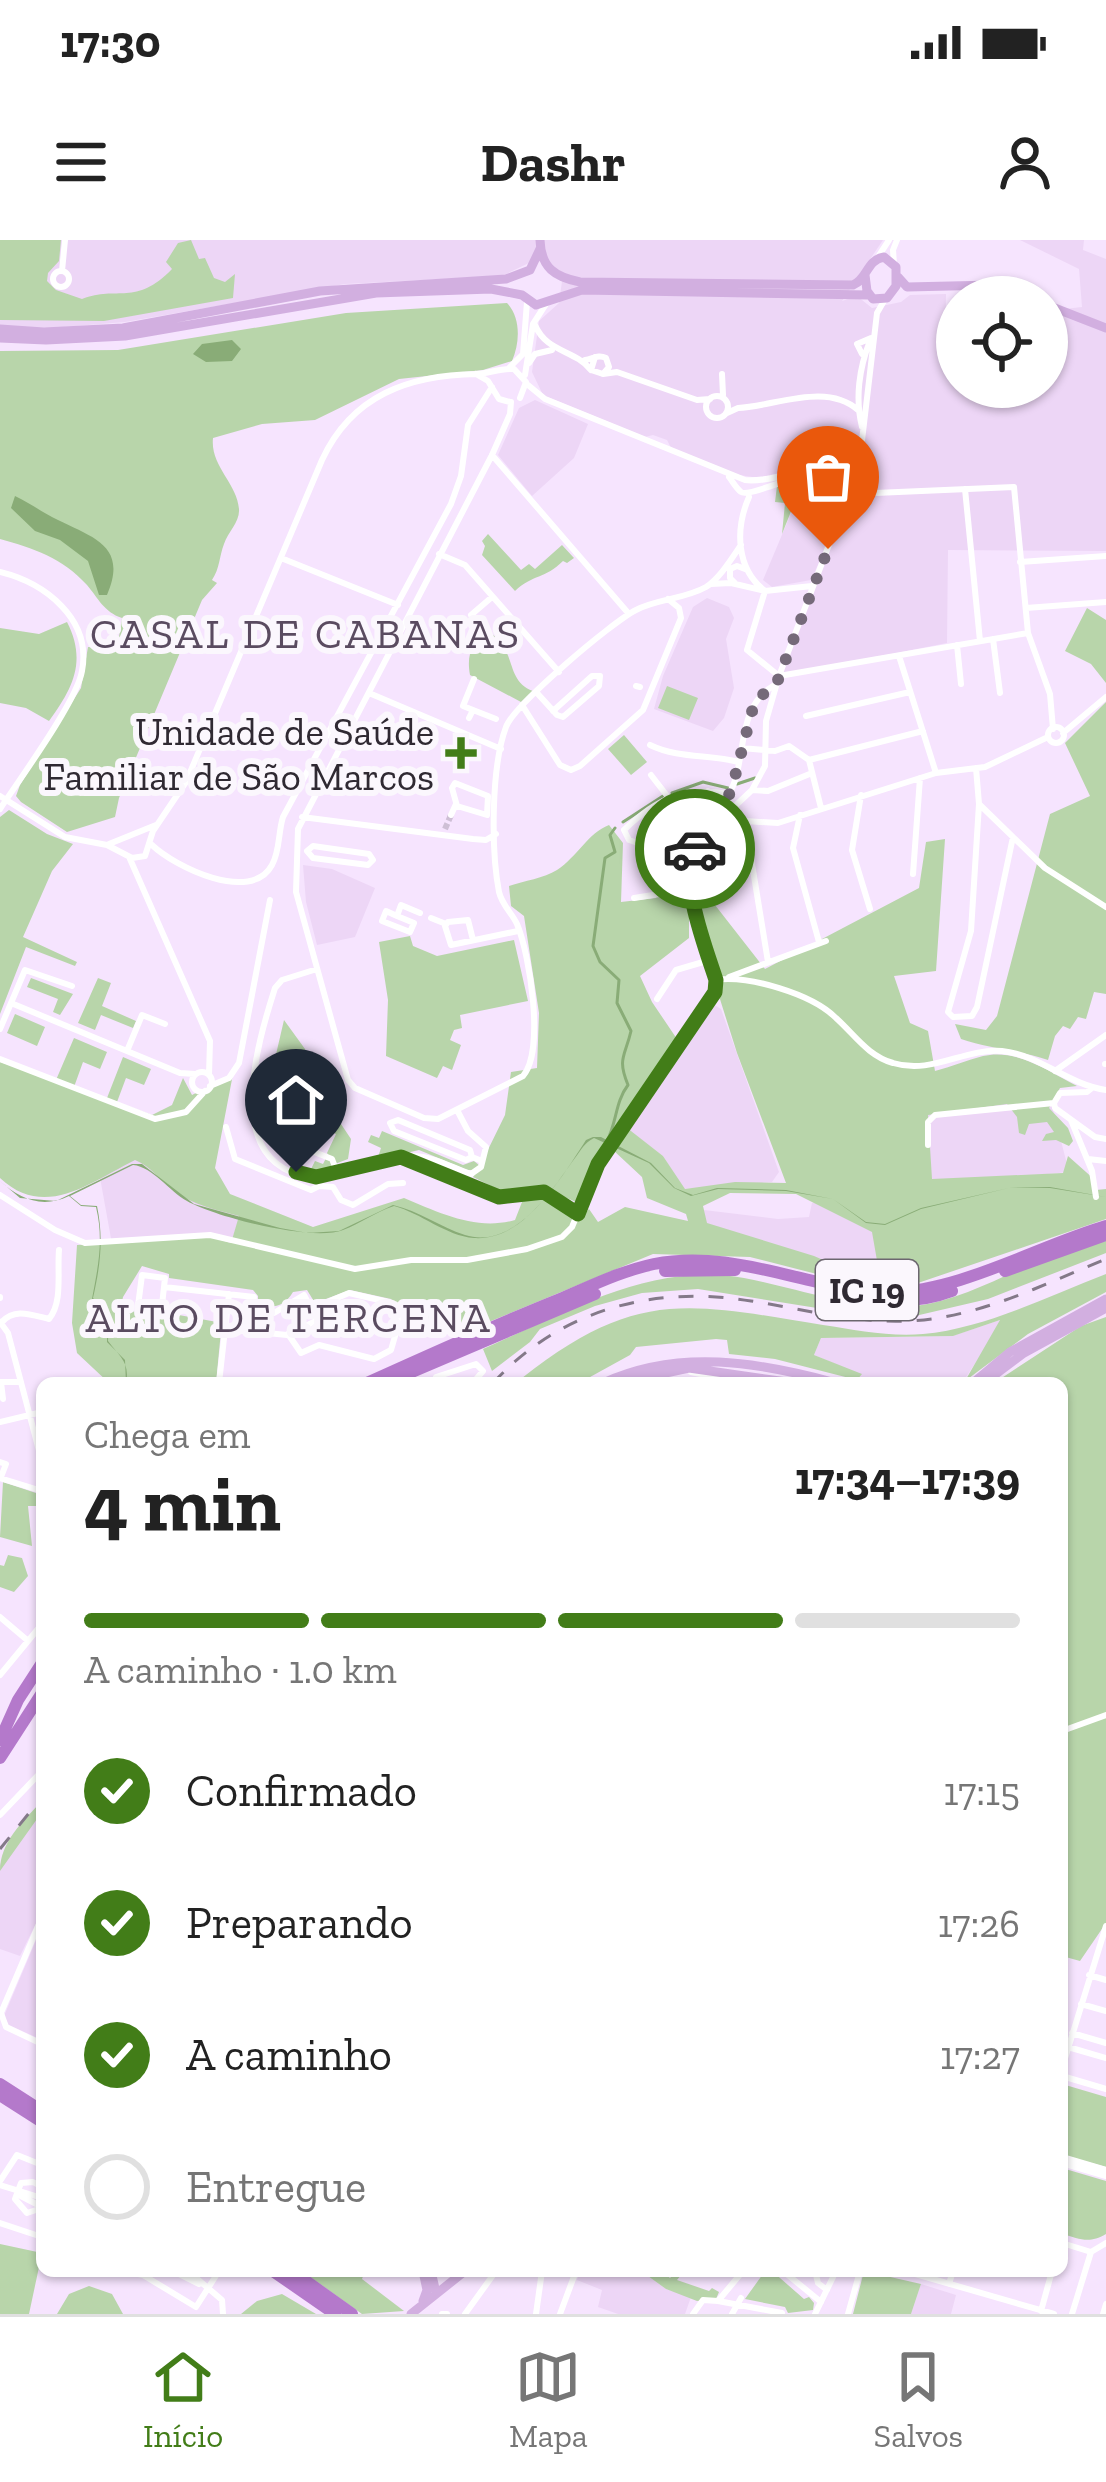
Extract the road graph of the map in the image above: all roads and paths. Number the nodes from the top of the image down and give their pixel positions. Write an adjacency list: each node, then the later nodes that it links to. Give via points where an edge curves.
1 (65, 240): 6 (street)
2 (893, 240): 4 (street); 5 (street)
3 (540, 245): 7 (main road); 8 (main road)
4 (876, 259): 5 (main road, via 887,258); 9 (main road)
5 (896, 270): 10 (main road, via 907,286); 13 (main road)
6 (62, 271)
7 (527, 272): 8 (main road); 14 (main road, via 520,284); 21 (main road, via 320,291 123,328)
8 (552, 273): 9 (main road, via 580,283 697,285 853,285); 15 (main road, via 557,290)
9 (865, 275): 12 (main road)
10 (936, 286)
11 (936, 291): 13 (main road)
12 (870, 296): 13 (main road); 15 (main road, via 582,290); 17 (street)
13 (888, 297): 17 (street)
14 (525, 298): 15 (main road); 21 (main road, via 491,289 376,293 125,336); 26 (street, via 523,354)
15 (547, 303): 18 (street)
16 (1068, 311): 19 (main road)
17 (877, 313): 20 (street)
18 (535, 321): 22 (street); 32 (street)
19 (1106, 324)
20 (875, 326): 35 (street, via 857,344); 48 (street)
21 (0, 333)
22 (556, 350): 24 (street); 32 (street, via 536,354)
23 (596, 356): 24 (street); 25 (street, via 606,347); 27 (street)
24 (581, 359): 27 (street)
25 (608, 361): 28 (street); 30 (street)
26 (506, 368): 29 (street); 32 (street); 33 (street)
27 (591, 370): 30 (street)
28 (617, 372): 30 (street); 40 (street)
29 (472, 374): 33 (street); 63 (street, via 392,390 353,412 327,448)
30 (604, 374)
31 (722, 374): 34 (street)
32 (525, 378): 36 (street); 38 (street)
33 (491, 386): 42 (street); 43 (street)
34 (720, 386): 37 (street); 41 (street)
35 (859, 386): 39 (street); 45 (street)
36 (520, 398): 38 (street); 42 (street)
37 (711, 398): 40 (street); 41 (street); 46 (street)
38 (545, 399): 54 (street)
39 (843, 399): 44 (street); 45 (street)
40 (697, 400): 46 (street)
41 (725, 400): 44 (street); 47 (street)
42 (507, 402): 43 (street); 50 (street, via 509,417)
43 (478, 408): 74 (street, via 454,496)
44 (738, 408): 47 (street)
45 (858, 410): 48 (street)
46 (710, 414): 47 (street, via 722,428)
47 (726, 414)
48 (863, 430): 49 (street)
49 (862, 442): 51 (street); 52 (street)
50 (491, 455): 61 (street); 76 (street)
51 (848, 457): 52 (street); 53 (street); 55 (street)
52 (859, 465): 53 (street); 58 (street)
53 (847, 471): 58 (street); 59 (street, via 824,468)
54 (726, 474): 55 (street); 57 (street)
55 (748, 480): 57 (street); 59 (street)
56 (965, 489): 58 (street); 64 (street, via 1014,487); 80 (street)
57 (740, 490): 59 (street)
58 (853, 491): 68 (street)
59 (752, 494): 60 (street)
60 (741, 544): 65 (street); 69 (street)
61 (439, 554): 71 (street, via 462,563); 89 (street)
62 (1106, 556): 64 (street)
63 (281, 558): 74 (street); 127 (street, via 186,782)
64 (1020, 562): 75 (street)
65 (745, 569): 67 (street, via 730,569); 70 (street)
66 (0, 572): 115 (street, via 54,598 75,623 84,655 76,690)
67 (735, 584): 69 (street); 70 (street)
68 (812, 586): 70 (street); 85 (street)
69 (705, 587): 72 (street)
70 (765, 591): 85 (street, via 747,650)
71 (492, 597): 77 (street); 83 (street)
72 (668, 599): 76 (street); 92 (street, via 681,618 647,702 580,766 560,765)
73 (1106, 602): 75 (street)
74 (398, 605): 142 (street, via 283,818 272,865 260,878 232,883)
75 (1025, 608): 78 (street)
76 (629, 614): 83 (street)
77 (471, 615)
78 (1028, 633): 79 (street); 97 (street, via 1050,694)
79 (992, 639): 80 (street); 90 (street)
80 (980, 641): 81 (street)
81 (957, 645): 82 (street); 86 (street)
82 (899, 656): 85 (street); 88 (street)
83 (559, 672): 87 (street)
84 (474, 679): 95 (street, via 463,706)
85 (778, 680): 100 (street, via 755,700); 101 (street)
86 (962, 684)
87 (537, 692): 92 (street); 93 (street)
88 (910, 692): 94 (street); 96 (street)
89 (369, 693): 102 (street); 125 (street)
90 (1000, 693)
91 (1106, 697): 98 (street)
92 (523, 705): 102 (street)
93 (553, 711): 93 (street, via 565,716 601,676 594,675)
94 (806, 716)
95 (496, 719)
96 (922, 731): 103 (street); 107 (street)
97 (1050, 733): 98 (street); 98 (street, via 1058,743); 105 (street, via 1013,758)
98 (1063, 734)
99 (650, 745): 104 (street)
100 (742, 748): 101 (street); 104 (street)
101 (765, 748): 103 (street, via 789,746); 111 (street)
102 (501, 749): 132 (street)
103 (809, 760): 106 (street)
104 (739, 762): 112 (street)
105 (976, 768): 107 (street); 117 (street)
106 (812, 773): 111 (street); 119 (street)
107 (936, 773): 109 (street)
108 (651, 775): 114 (street)
109 (920, 778): 113 (street); 145 (street)
110 (708, 790): 112 (street); 114 (street); 128 (street)
111 (752, 790): 118 (street)
112 (728, 794): 123 (street)
113 (861, 795): 119 (street); 150 (street, via 852,850)
114 (668, 797): 121 (street); 140 (street, via 623,830)
115 (3, 798): 120 (street); 137 (street, via 65,837)
116 (456, 804): 116 (street, via 483,817 489,799 455,783); 122 (street)
117 (979, 804): 135 (street); 135 (street, via 970,932 953,1017 972,1016 977,1006)
118 (734, 807): 123 (street); 126 (street)
119 (821, 808): 124 (street)
120 (0, 809)
121 (665, 813): 130 (street, via 680,811); 140 (street)
122 (451, 815)
123 (720, 815): 129 (street)
124 (800, 815): 126 (street); 159 (street, via 793,848 822,941)
125 (302, 817): 132 (street, via 486,840); 138 (street)
126 (746, 820): 159 (street)
127 (160, 821): 131 (street); 136 (street)
128 (700, 821): 129 (street); 130 (street); 133 (street)
129 (712, 821): 133 (street)
130 (687, 826): 144 (street)
131 (142, 832): 134 (street); 136 (street)
132 (496, 834): 155 (street, via 499,894)
133 (703, 836): 144 (street)
134 (124, 838): 137 (street); 141 (street)
135 (1013, 838): 149 (street)
136 (150, 842): 142 (street); 143 (street)
137 (105, 845): 141 (street)
138 (296, 849): 139 (street); 160 (street, via 296,892)
139 (308, 851): 139 (street, via 313,858 373,860 313,846)
140 (668, 854): 144 (street)
141 (127, 855): 143 (street); 157 (street)
142 (164, 855): 143 (street)
143 (144, 856): 157 (street, via 142,874)
144 (690, 857): 146 (street)
145 (913, 874)
146 (692, 889): 147 (street); 158 (street)
147 (634, 898)
148 (271, 900): 175 (street, via 239,1063)
149 (1106, 907)
150 (870, 909)
151 (420, 914): 152 (street, via 401,905)
152 (397, 916): 152 (street, via 414,923 410,932 382,921 386,911)
153 (431, 918): 154 (street)
154 (446, 924): 156 (street, via 468,920); 156 (street, via 449,944)
155 (518, 931): 156 (street); 182 (street, via 534,1008 530,1068)
156 (473, 940)
157 (168, 943): 170 (street)
158 (710, 960): 162 (street); 164 (street, via 676,970)
159 (768, 962): 161 (street)
160 (318, 969): 181 (street, via 275,988 250,1080); 182 (street, via 355,1088 428,1119)
161 (726, 979): 162 (street); 172 (street, via 812,999 889,1062 927,1067 1000,1051)
162 (716, 980): 202 (street, via 607,1150)
163 (72, 986): 165 (street, via 27,969)
164 (656, 999)
165 (10, 1003): 167 (street); 169 (street)
166 (165, 1024): 169 (street, via 142,1015)
167 (0, 1029)
168 (1106, 1035): 172 (street)
169 (127, 1051): 173 (street)
170 (212, 1058): 174 (street); 175 (street)
171 (0, 1059): 180 (street, via 155,1119)
172 (1055, 1071): 177 (street)
173 (180, 1073): 174 (street); 176 (street)
174 (197, 1073): 175 (street); 176 (street)
175 (209, 1082): 176 (street); 180 (street)
176 (192, 1085): 180 (street)
177 (1089, 1087): 178 (street); 179 (street, via 1060,1093)
178 (1106, 1090)
179 (1052, 1103): 183 (street); 188 (street, via 935,1115)
180 (192, 1106)
181 (254, 1107): 185 (street); 196 (street, via 266,1156)
182 (457, 1110): 194 (street, via 485,1144)
183 (1071, 1120): 186 (street); 192 (street)
184 (226, 1126): 198 (street, via 235,1159)
185 (315, 1133)
186 (1106, 1139)
187 (294, 1144): 197 (street, via 332,1160)
188 (928, 1145)
189 (401, 1157): 191 (street); 195 (street); 197 (street)
190 (472, 1157): 190 (street, via 398,1120 390,1123 394,1131); 194 (street)
191 (434, 1159): 194 (street, via 471,1174); 195 (street)
192 (1088, 1159): 193 (street); 201 (street)
193 (1106, 1160)
194 (483, 1161)
195 (430, 1169): 202 (street, via 499,1197 544,1192)
196 (296, 1172): 197 (street); 198 (street)
197 (337, 1172)
198 (291, 1182): 199 (street, via 311,1190 329,1185 353,1205)
199 (403, 1183)
200 (0, 1195): 202 (street, via 78,1242 210,1234 362,1269 526,1249 562,1237)
201 (1096, 1197)
202 (578, 1214)
203 (1106, 1231): 218 (highway, IC 19, via 912,1292 716,1260 655,1264); 219 (highway, IC 19, via 916,1300 857,1298 730,1270 660,1272)
204 (59, 1250): 212 (street, via 59,1305 49,1319 22,1313)
205 (164, 1287): 206 (street); 208 (street); 209 (street, via 165,1278 142,1275)
206 (229, 1294): 210 (street, via 254,1297 252,1310 274,1313 304,1295); 214 (street)
207 (1106, 1304): 227 (main road, via 1010,1352); 228 (main road)
208 (162, 1305)
209 (138, 1306)
210 (313, 1308): 211 (street); 215 (street, via 349,1293 388,1302 400,1319 391,1350 374,1359 319,1345 301,1353)
211 (317, 1320): 213 (street); 215 (street)
212 (1, 1322): 230 (street)
213 (344, 1322)
214 (225, 1329): 215 (street); 217 (street)
215 (288, 1334)
216 (682, 1369): 223 (main road); 224 (street); 225 (main road)
217 (220, 1377)
218 (381, 1377)
219 (400, 1377)
220 (436, 1377): 221 (street, via 476,1364)
221 (478, 1377)
222 (622, 1377): 226 (main road, via 711,1360)
223 (646, 1377)
224 (704, 1377)
225 (760, 1377)
226 (811, 1377)
227 (980, 1377)
228 (992, 1377)
229 (0, 1382): 230 (street); 231 (street)
230 (21, 1382): 233 (street)
231 (3, 1399)
232 (36, 1413): 233 (street)
233 (29, 1415): 234 (street); 235 (street)
234 (0, 1422)
235 (36, 1440)
236 (0, 1462): 237 (street)
237 (0, 1478): 238 (street)
238 (36, 1489)
239 (0, 1617): 241 (street)
240 (36, 1630): 241 (street)
241 (27, 1640): 243 (street)
242 (36, 1672): 248 (highway)
243 (0, 1675)
244 (36, 1687): 248 (highway)
245 (36, 1702): 249 (highway)
246 (1106, 1715): 247 (street)
247 (1068, 1729)
248 (0, 1741)
249 (0, 1758)
250 (36, 1777): 251 (street)
251 (0, 1815)
252 (1105, 1927): 255 (street)
253 (36, 1930): 260 (street)
254 (1106, 1953): 255 (street)
255 (1095, 1954): 256 (street)
256 (1089, 1975): 257 (street); 258 (street)
257 (1106, 1980)
258 (1081, 2004): 259 (street); 261 (street)
259 (1106, 2012)
260 (0, 2014): 262 (street, via 6,2027)
261 (1072, 2033): 263 (street); 264 (street)
262 (36, 2041)
263 (1106, 2043)
264 (1068, 2047): 265 (street)
265 (1106, 2058)
266 (1068, 2074): 268 (street)
267 (0, 2084): 269 (highway)
268 (1106, 2089)
269 (10, 2098): 270 (highway)
270 (36, 2118)
271 (1068, 2162): 273 (street)
272 (36, 2163): 274 (street, via 16,2155)
273 (1106, 2173)
274 (0, 2183): 276 (street)
275 (36, 2185): 276 (street, via 27,2181)
276 (16, 2191): 277 (street); 278 (street, via 22,2210)
277 (36, 2201)
278 (36, 2210)
279 (0, 2223): 280 (street)
280 (36, 2235)
281 (1106, 2243): 283 (street)
282 (1068, 2245): 283 (street)
283 (1090, 2252): 327 (street)
284 (146, 2277): 305 (street, via 196,2307)
285 (185, 2277): 305 (street)
286 (194, 2277): 305 (street)
287 (213, 2277): 305 (street)
288 (283, 2277): 316 (highway)
289 (300, 2277): 317 (highway)
290 (428, 2277): 312 (main road)
291 (430, 2277): 307 (main road)
292 (456, 2277): 307 (main road)
293 (492, 2277): 319 (street)
294 (541, 2277): 320 (street)
295 (572, 2277): 321 (street)
296 (738, 2277): 308 (street)
297 (790, 2277): 310 (street)
298 (816, 2277): 306 (street)
299 (833, 2277): 306 (street)
300 (858, 2277): 325 (street)
301 (931, 2277): 304 (street)
302 (951, 2277): 304 (street)
303 (1050, 2277): 313 (street)
304 (949, 2284): 313 (street)
305 (205, 2287): 315 (street, via 222,2300)
306 (827, 2290): 310 (street)
307 (436, 2293): 312 (main road)
308 (718, 2301): 309 (street); 322 (street, via 703,2300)
309 (739, 2301): 314 (street); 323 (street)
310 (821, 2302): 324 (street)
311 (1106, 2304): 328 (street)
312 (421, 2305): 318 (main road)
313 (1040, 2312): 326 (street)
314 (782, 2313)
315 (224, 2314)
316 (335, 2314)
317 (352, 2314)
318 (411, 2314)
319 (465, 2314)
320 (536, 2314)
321 (560, 2314)
322 (693, 2314)
323 (732, 2314)
324 (815, 2314)
325 (848, 2314)
326 (1054, 2314)
327 (1072, 2314)
328 (1103, 2314)

